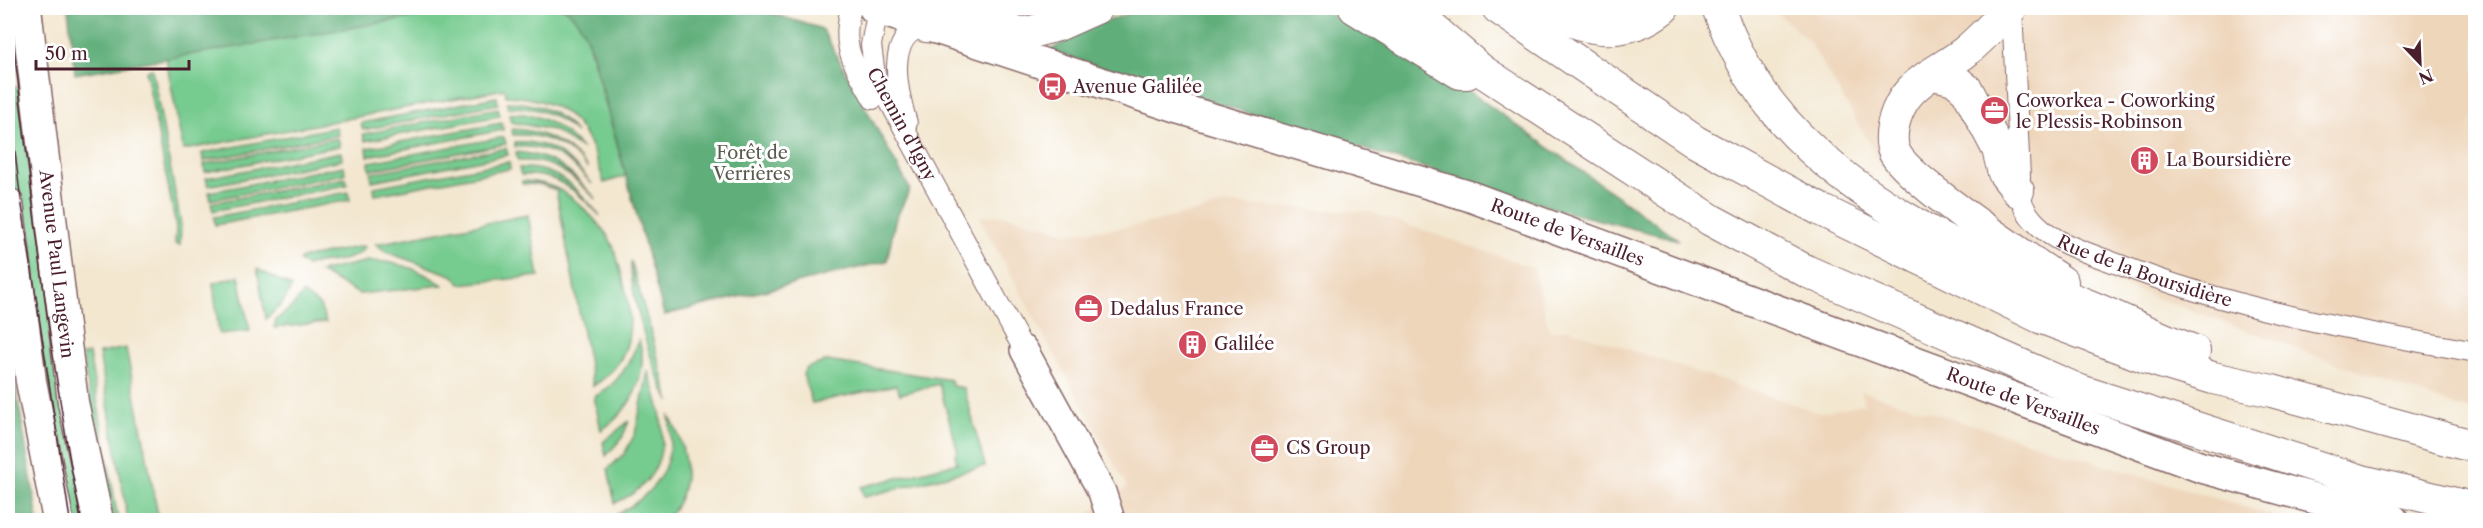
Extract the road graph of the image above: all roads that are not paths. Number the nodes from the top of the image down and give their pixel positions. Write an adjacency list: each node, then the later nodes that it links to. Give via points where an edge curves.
1 (26, 8): 25 (main road, Avenue Paul Langevin, via 73,402)
2 (871, 8): 11 (main road, Route de Versailles); 14 (street, Chemin d'Igny, via 874,75); 16 (street, via 845,33 850,55 895,136)
3 (1096, 8): 11 (highway, via 1027,33)
4 (1355, 8): 12 (highway, via 1460,73)
5 (1408, 8): 12 (highway)
6 (1498, 8): 21 (highway, via 1696,142 1831,215 2040,317 2157,361)
7 (1549, 8): 8 (highway, via 1585,26 1614,30 1631,26)
8 (1663, 8)
9 (1718, 8): 18 (highway, via 1753,80 1792,130 1819,155 1881,202 1951,242 2017,278)
10 (2011, 8): 13 (highway, via 1966,51); 15 (street, Rue de la Boursidière)
11 (926, 26): 14 (street, via 905,36 898,54 899,90); 27 (main road, Route de Versailles, via 1468,196 2200,467)
12 (1482, 71): 23 (highway, via 1711,220 1806,271 2080,391 2362,481)
13 (1934, 74): 15 (highway, via 1954,79 1968,90 1998,149 2004,173); 18 (highway, via 1914,87 1894,121 1893,150 1902,165)
14 (921, 162): 16 (street, Chemin d'Igny)
15 (2018, 191): 20 (street, Rue de la Boursidière, via 2029,216 2051,235 2171,285 2298,320)
16 (939, 195): 19 (street, Chemin d'Igny)
17 (8, 203): 24 (main road, via 31,381)
18 (2092, 308): 21 (highway, via 2169,343 2263,375)
19 (1024, 350): 26 (main road, via 1102,492)
20 (2475, 352)
21 (2272, 391): 22 (highway)
22 (2475, 447)
23 (2475, 509)
24 (58, 520)
25 (98, 520)
26 (1111, 520)
27 (2393, 520)

